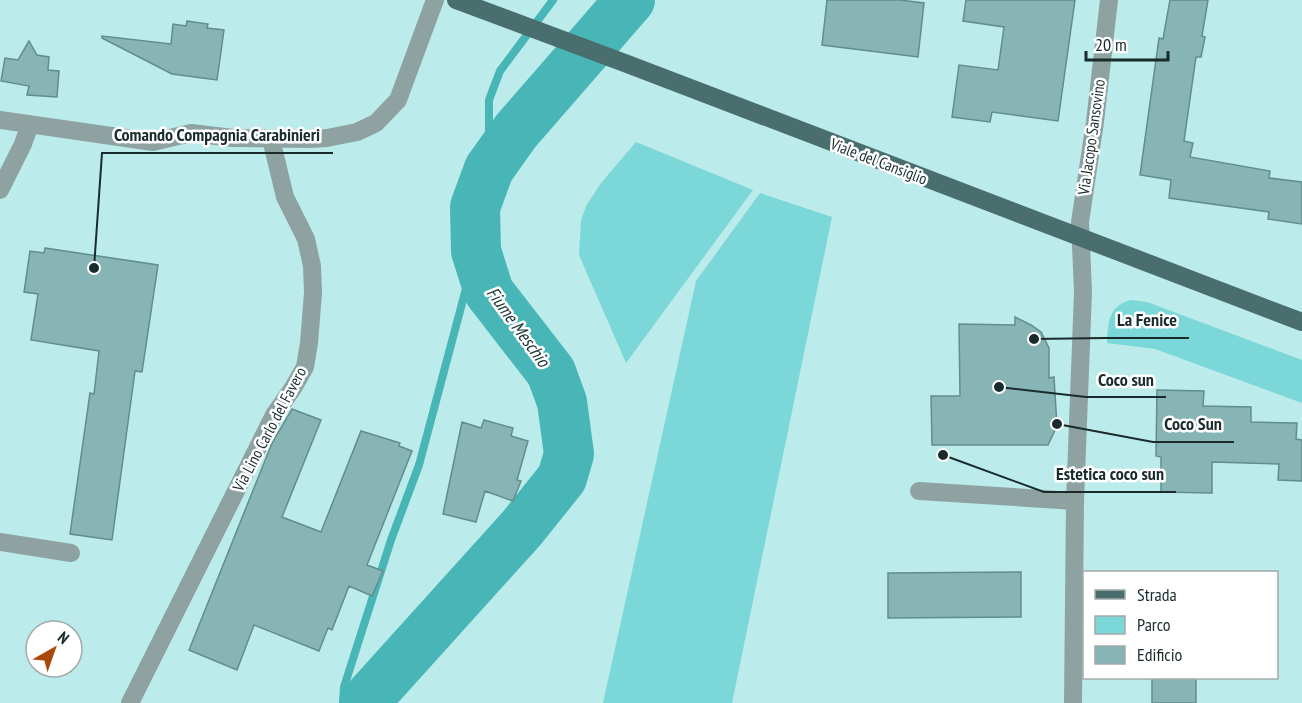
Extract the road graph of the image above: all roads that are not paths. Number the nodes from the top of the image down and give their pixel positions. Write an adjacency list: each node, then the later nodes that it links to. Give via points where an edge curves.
1 (435, 0): 6 (street, via 403,91 392,109 376,123 357,132 327,138)
2 (456, 0): 8 (main road, Viale del Cansiglio)
3 (1108, 0): 8 (street, Via Jacopo Sansovino)
4 (0, 120): 5 (street)
5 (30, 124): 6 (street, via 153,142 191,133); 7 (street)
6 (271, 139): 14 (street, Via Lino Carlo del Favero, via 285,197 310,255 313,304 306,361 300,379 274,415)
7 (0, 190)
8 (1080, 238): 9 (main road, Viale del Cansiglio); 11 (street, Via Jacopo Sansovino, via 1083,292)
9 (1302, 322)
10 (919, 491): 11 (street)
11 (1075, 501): 15 (street, Via Jacopo Sansovino)
12 (0, 542): 13 (street)
13 (71, 553)
14 (130, 703)
15 (1073, 703)

